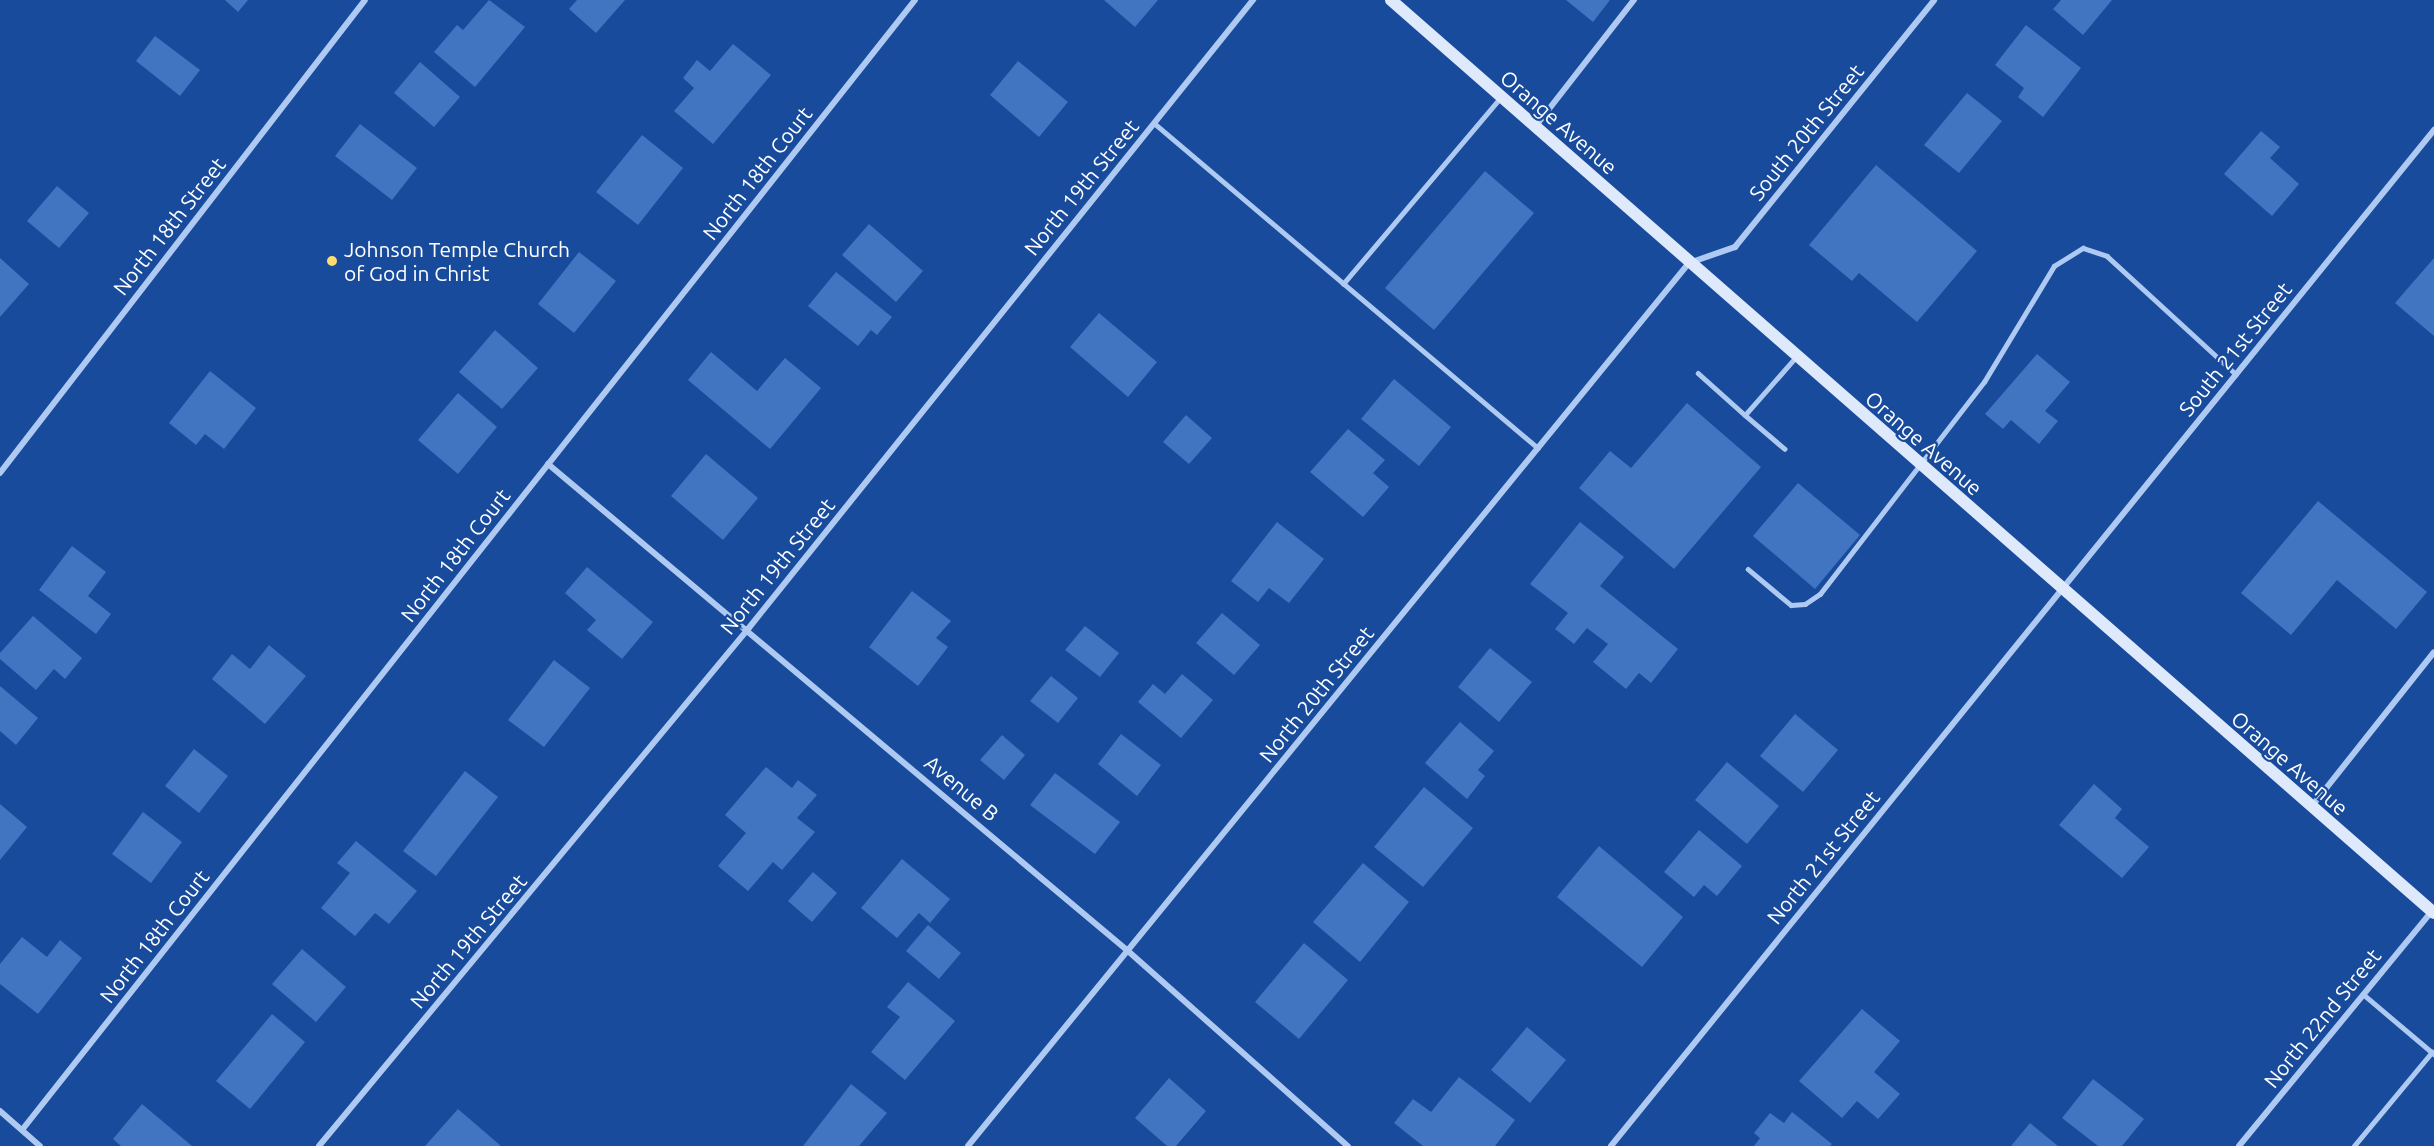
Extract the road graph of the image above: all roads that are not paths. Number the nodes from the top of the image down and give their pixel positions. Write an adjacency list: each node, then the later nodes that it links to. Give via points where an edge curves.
1 (365, 0): 21 (street, North 18th Street)
2 (915, 0): 19 (street, North 18th Court)
3 (1253, 0): 8 (street, North 19th Street)
4 (1391, 0): 7 (main road, Orange Avenue)
5 (1634, 0): 9 (street)
6 (1934, 0): 11 (street, South 20th Street, via 1735,247)
7 (1501, 97): 9 (main road, Orange Avenue); 12 (lane)
8 (1154, 123): 12 (lane); 24 (street, North 19th Street)
9 (1535, 127): 11 (main road, Orange Avenue)
10 (2434, 130): 15 (street, South 21st Street)
11 (1689, 263): 13 (main road, Orange Avenue); 17 (street, North 20th Street)
12 (1343, 284): 17 (lane)
13 (1796, 357): 16 (lane); 20 (main road, Orange Avenue)
14 (1698, 374): 16 (lane)
15 (2236, 374): 20 (lane, via 2108,256 2083,248 2054,266 2010,344); 23 (street, South 21st Street)
16 (1745, 415): 18 (lane)
17 (1538, 448): 28 (street, North 20th Street)
18 (1785, 450)
19 (548, 464): 24 (street, Avenue B); 32 (street, North 18th Court)
20 (1920, 465): 22 (lane, via 1820,594 1805,604 1791,605); 23 (main road, Orange Avenue)
21 (0, 473)
22 (1748, 569)
23 (2060, 589): 26 (main road, Orange Avenue); 37 (street, North 21st Street)
24 (748, 629): 28 (street, Avenue B); 33 (street, North 19th Street)
25 (2434, 652): 26 (street)
26 (2311, 806): 27 (main road, Orange Avenue)
27 (2433, 912): 29 (street, North 22nd Street)
28 (1128, 951): 35 (street, North 20th Street); 36 (street, Avenue B)
29 (2363, 994): 30 (lane); 38 (street, North 22nd Street)
30 (2433, 1053): 39 (lane)
31 (0, 1111): 32 (street)
32 (21, 1130): 34 (street)
33 (323, 1145)
34 (40, 1146)
35 (968, 1146)
36 (1348, 1146)
37 (1611, 1146)
38 (2239, 1146)
39 (2354, 1146)

